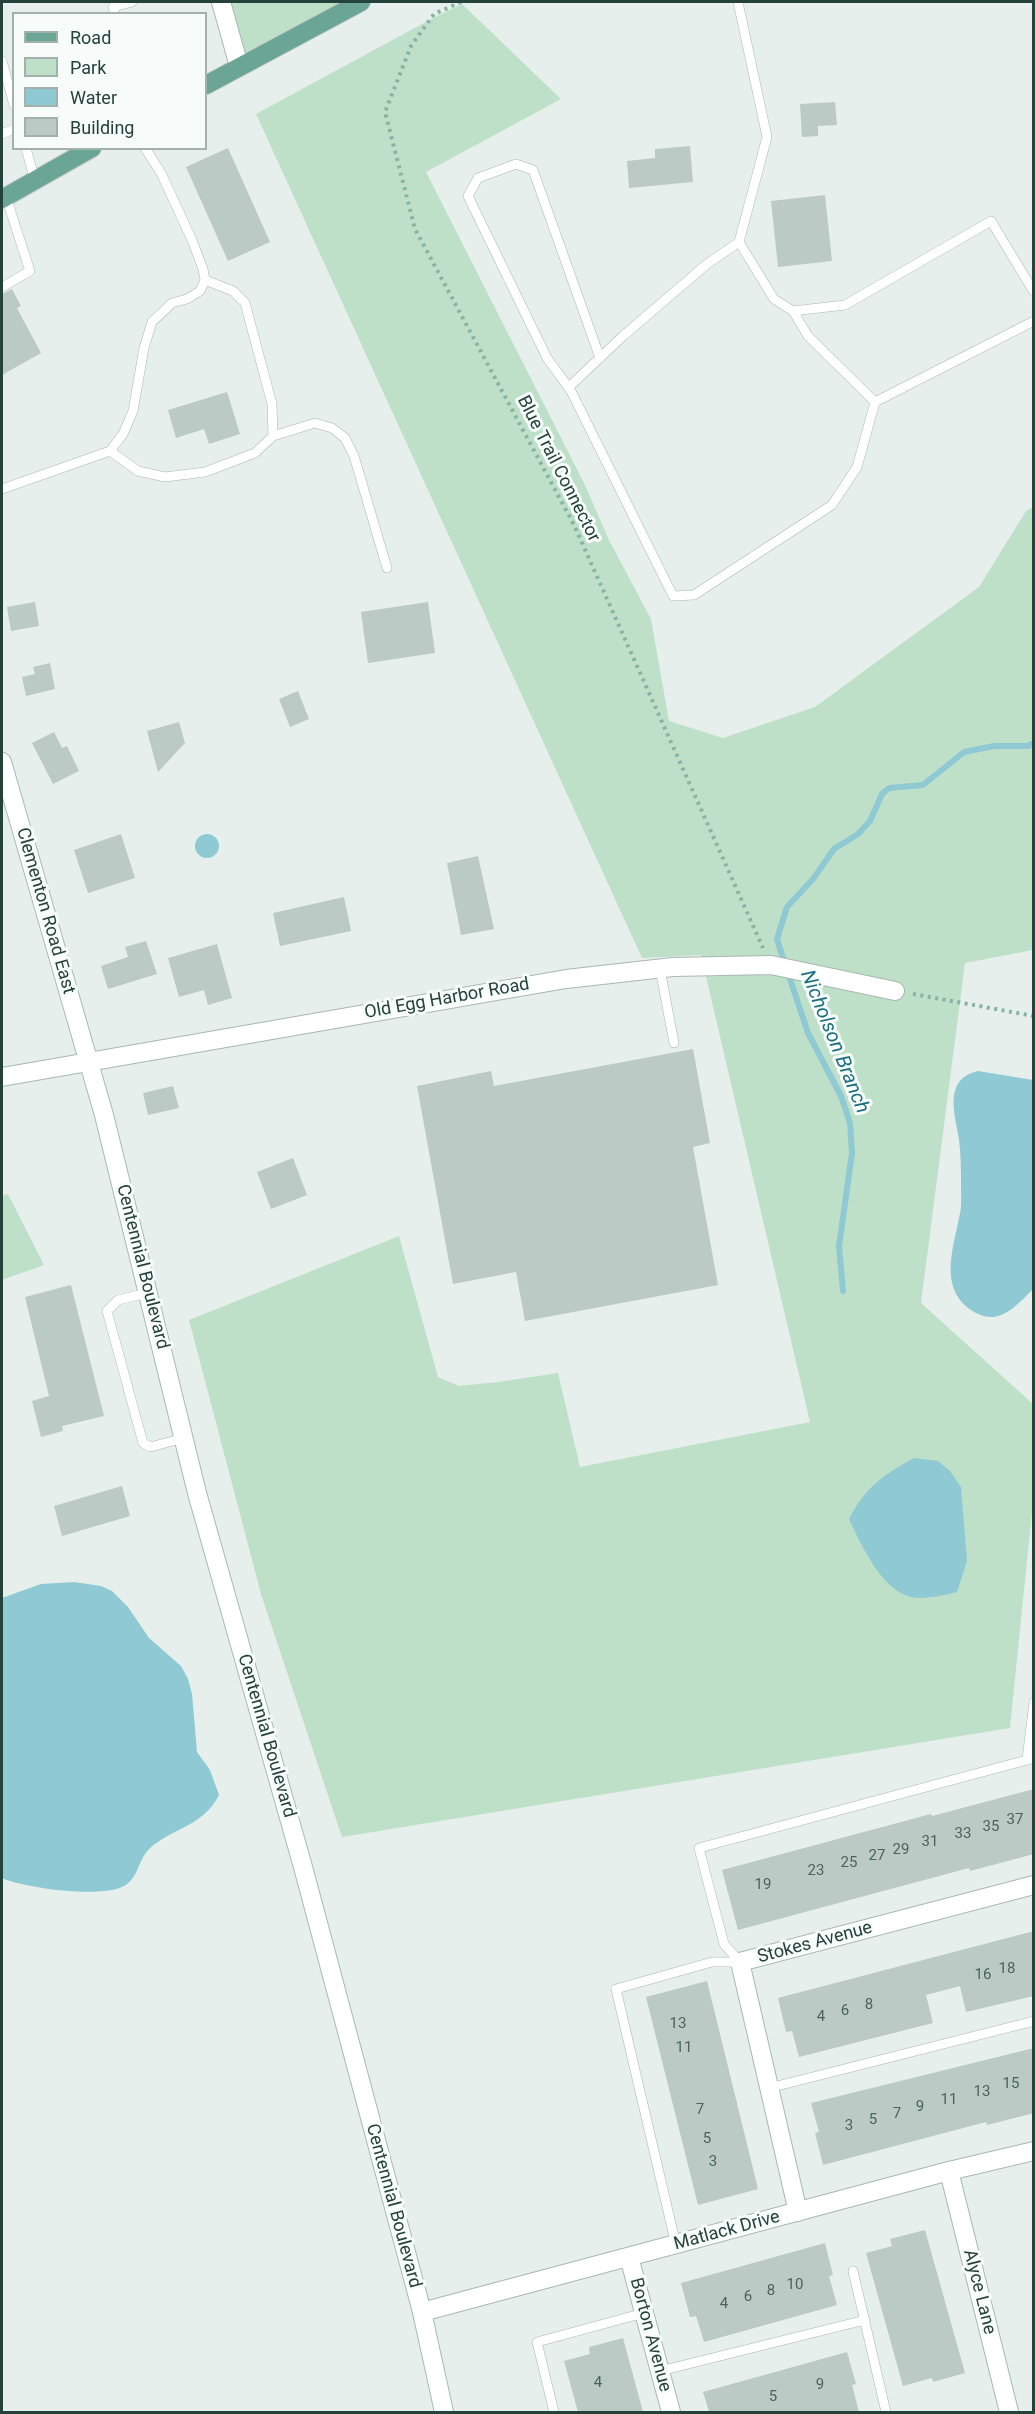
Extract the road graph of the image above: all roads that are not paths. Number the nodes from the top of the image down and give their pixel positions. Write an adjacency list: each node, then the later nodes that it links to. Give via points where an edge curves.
1 (132, 2): 5 (lane, via 113,7)
2 (221, 2): 7 (street)
3 (361, 2): 7 (main road)
4 (738, 2): 15 (lane, via 767,137)
5 (114, 12)
6 (2, 61): 9 (lane)
7 (239, 66): 8 (main road)
8 (207, 84)
9 (12, 98)
10 (27, 150): 13 (lane)
11 (89, 150): 13 (main road)
12 (146, 150): 16 (lane, via 161,172 192,240)
13 (35, 181): 14 (main road)
14 (4, 198): 17 (lane, via 30,271)
15 (739, 242): 19 (lane, via 774,299); 21 (lane, via 707,264)
16 (205, 280): 24 (lane, via 233,291 245,303 272,404); 25 (lane, via 200,291 172,303 152,322 133,411)
17 (2, 287)
18 (1034, 292): 19 (lane, via 991,221 845,305)
19 (793, 311): 23 (lane, via 808,336)
20 (1034, 321): 23 (lane)
21 (600, 358): 22 (lane); 22 (lane, via 533,170 516,164 478,178 468,196 547,358)
22 (569, 387): 23 (lane, via 673,596 694,595 832,505 857,467)
23 (875, 402)
24 (273, 436): 25 (lane, via 255,453 206,472 165,477 138,471); 27 (lane, via 315,423 332,428 345,438 354,456)
25 (110, 451): 26 (lane)
26 (2, 489)
27 (387, 568)
28 (2, 762): 32 (street, Clementon Road East)
29 (660, 969): 30 (street, Old Egg Harbor Road, via 771,965); 31 (lane); 32 (street, Old Egg Harbor Road, via 566,979)
30 (895, 991)
31 (674, 1043)
32 (88, 1060): 33 (street, Old Egg Harbor Road); 34 (street, Centennial Boulevard)
33 (2, 1077)
34 (148, 1293): 35 (street, Centennial Boulevard); 35 (lane, via 118,1300 107,1311 143,1443 150,1448)
35 (184, 1438): 48 (street, Centennial Boulevard)
36 (1034, 1702): 37 (lane)
37 (1030, 1758): 39 (lane, via 699,1848 724,1944)
38 (1034, 1885): 39 (street, Stokes Avenue)
39 (740, 1962): 41 (street, Stokes Avenue); 45 (lane, via 712,1962 616,1989)
40 (1034, 2020): 41 (lane)
41 (769, 2088): 44 (street, Stokes Avenue)
42 (1034, 2151): 43 (street, Matlack Drive)
43 (949, 2171): 44 (street, Matlack Drive); 52 (street, Alyce Lane)
44 (798, 2212): 45 (street, Matlack Drive)
45 (676, 2244): 46 (street, Matlack Drive)
46 (629, 2257): 48 (street, Matlack Drive); 49 (street, Borton Avenue)
47 (853, 2271): 50 (lane)
48 (422, 2312): 53 (street, Centennial Boulevard)
49 (644, 2313): 51 (street, Borton Avenue); 54 (lane, via 537,2342)
50 (864, 2320): 51 (lane); 56 (lane)
51 (660, 2371): 55 (street, Borton Avenue)
52 (1003, 2411)
53 (444, 2412)
54 (554, 2412)
55 (671, 2412)
56 (886, 2412)

